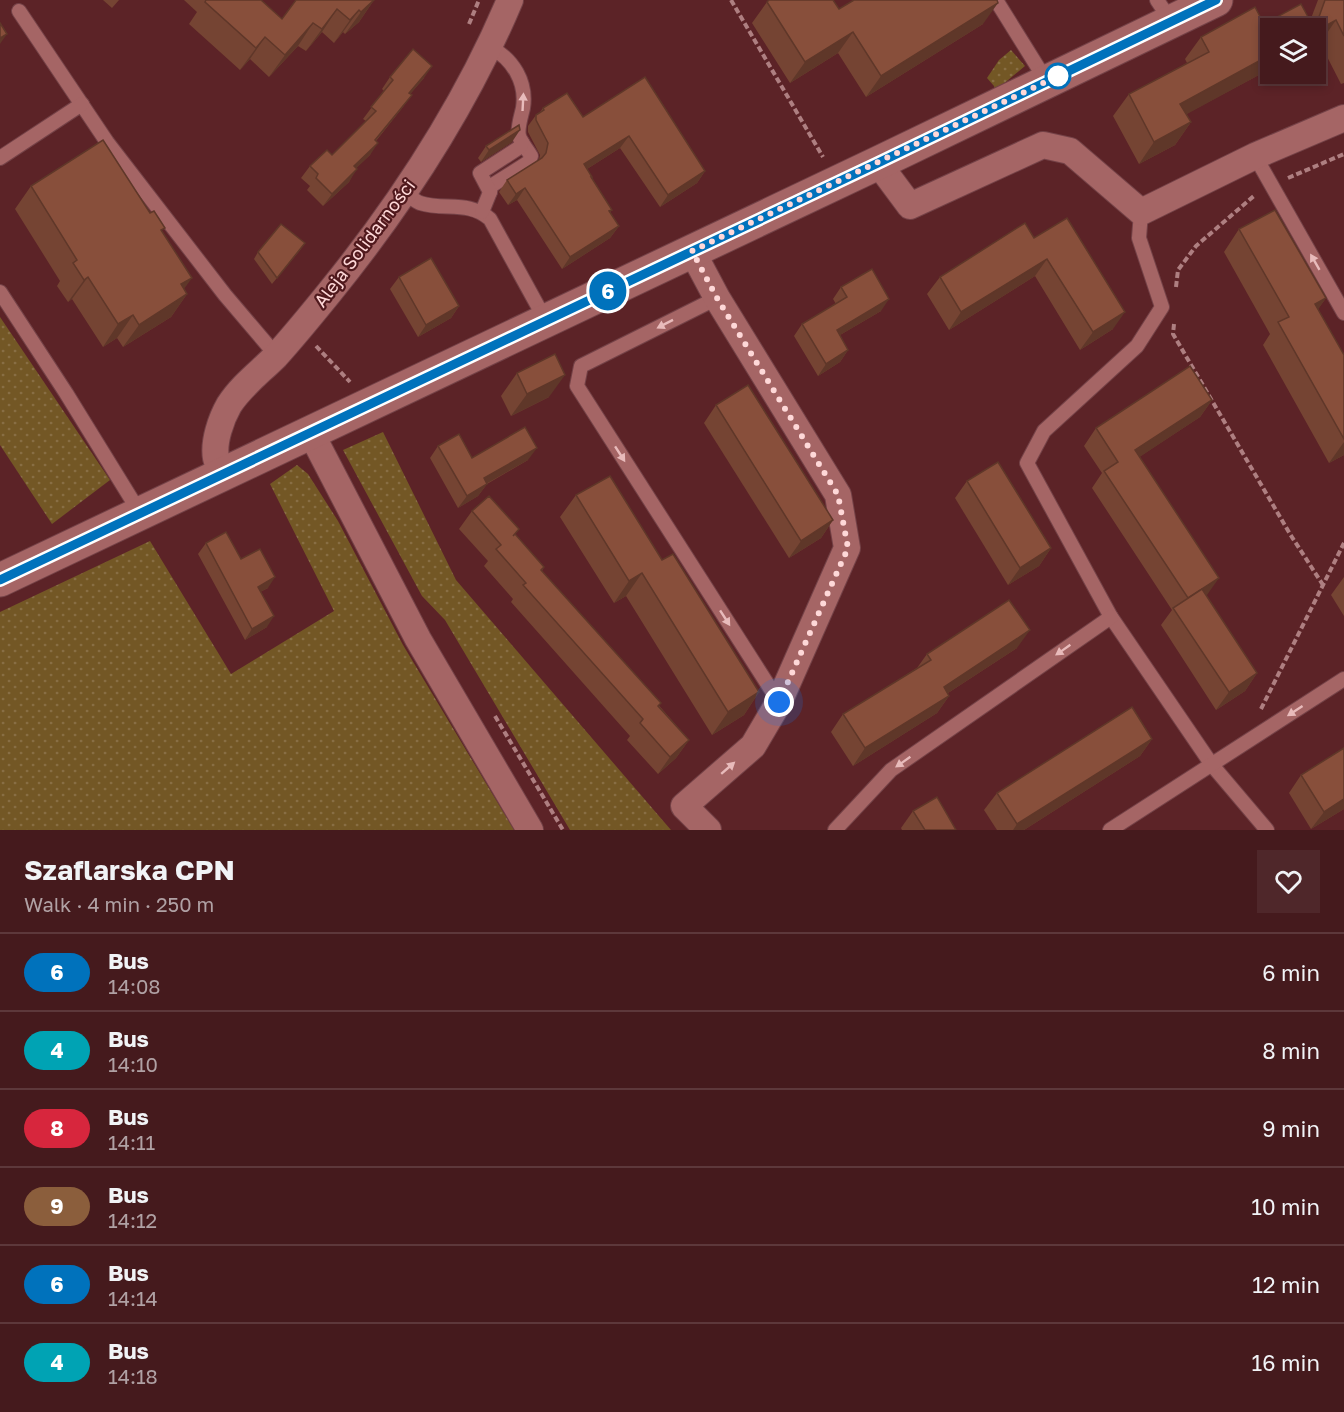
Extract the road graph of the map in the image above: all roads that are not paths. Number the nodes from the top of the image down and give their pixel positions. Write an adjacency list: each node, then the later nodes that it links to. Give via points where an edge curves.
1 (510, 0): 6 (street, Aleja Solidarności)
2 (996, 0): 7 (lane)
3 (1216, 0): 5 (street)
4 (19, 11): 8 (lane)
5 (1164, 11): 7 (street)
6 (490, 47): 10 (lane, one-way to 6, via 521,79 512,64); 15 (street, Aleja Solidarności, via 459,106)
7 (1047, 82): 13 (street)
8 (82, 104): 12 (lane); 23 (lane, via 211,277)
9 (1344, 118): 11 (street)
10 (522, 142): 14 (lane, via 531,156 529,162 491,186); 14 (lane, via 480,173)
11 (1255, 156): 17 (street); 21 (lane, one-way to 11)
12 (0, 158)
13 (878, 163): 17 (street, via 910,206 1042,145 1070,151); 18 (street)
14 (490, 192): 16 (lane)
15 (404, 193): 16 (lane, via 420,203); 23 (street, Aleja Solidarności)
16 (482, 212): 22 (lane, via 490,219)
17 (1142, 212): 28 (lane, via 1139,238 1162,307 1137,346 1044,431 1027,463)
18 (692, 251): 20 (street); 22 (street)
19 (0, 292): 26 (lane)
20 (717, 298): 30 (street, via 838,495 848,548); 30 (lane, one-way to 30, via 581,366 577,386)
21 (1344, 313)
22 (546, 321): 24 (street)
23 (276, 355): 25 (street, Aleja Solidarności, via 228,407 218,433 216,458)
24 (311, 433): 25 (street); 32 (street, via 418,639)
25 (223, 474): 26 (street)
26 (141, 515): 27 (street)
27 (0, 580)
28 (1111, 617): 31 (lane); 34 (lane, one-way to 34, via 891,770)
29 (1344, 679): 31 (lane, one-way to 31)
30 (779, 702): 33 (street, one-way to 30, via 684,806 753,746)
31 (1212, 765): 35 (lane); 36 (lane)
32 (530, 830)
33 (708, 830)
34 (835, 830)
35 (1110, 830)
36 (1266, 830)

